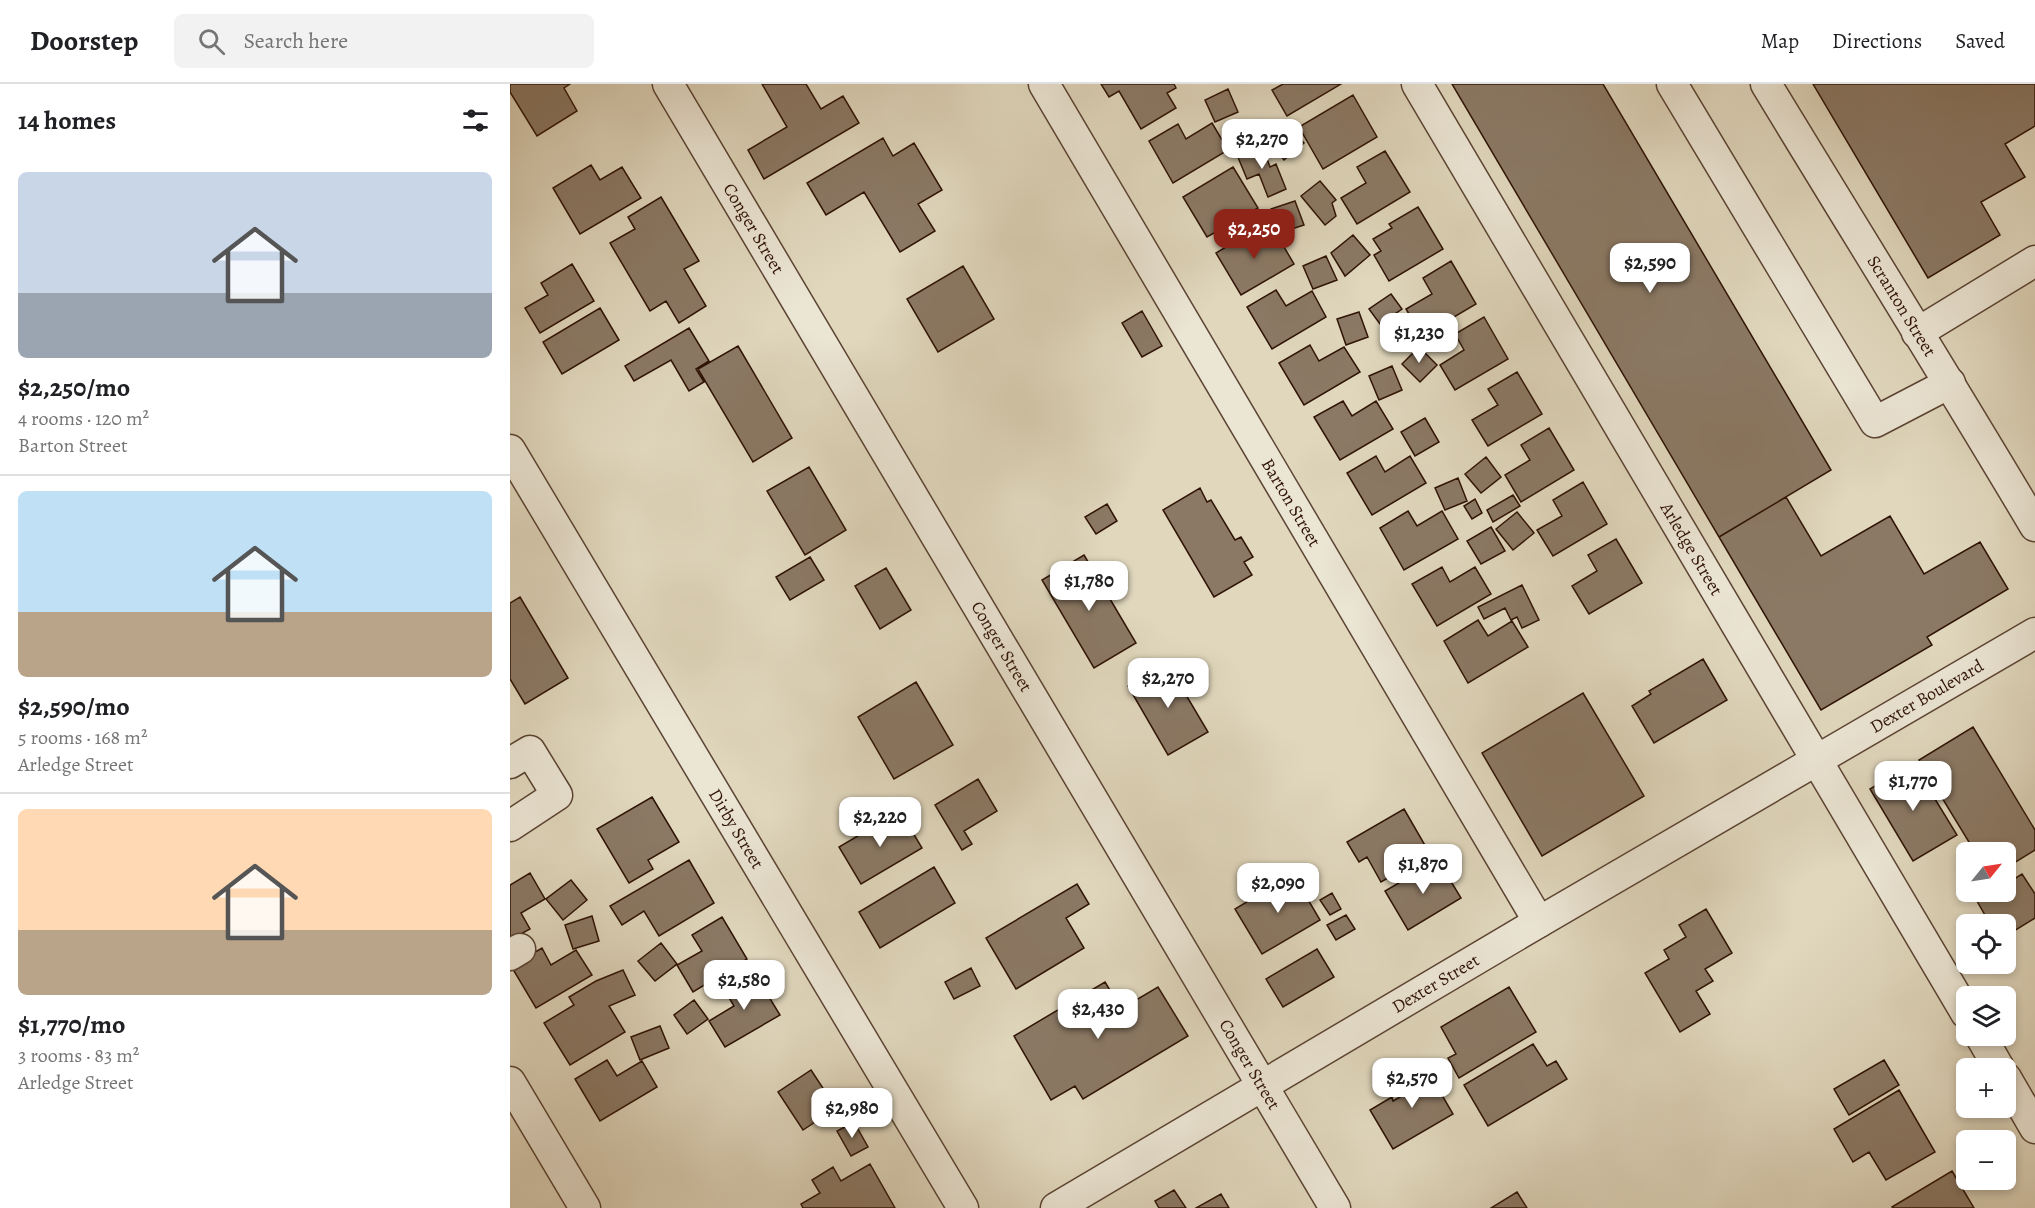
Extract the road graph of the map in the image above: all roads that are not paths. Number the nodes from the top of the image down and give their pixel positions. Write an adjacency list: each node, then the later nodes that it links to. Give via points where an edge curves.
1 (668, 84): 18 (street, Conger Street)
2 (1044, 84): 15 (street, Barton Street)
3 (1417, 84): 12 (street, Arledge Street)
4 (1672, 84): 8 (street, via 1875,422)
5 (1766, 84): 7 (street, Scranton Street)
6 (2035, 261): 7 (street)
7 (1917, 333): 8 (street, Scranton Street)
8 (1950, 383): 10 (street, Scranton Street)
9 (510, 450): 22 (street, Dirby Street)
10 (2035, 526)
11 (2035, 633): 12 (street, Dexter Boulevard)
12 (1817, 760): 15 (street, Dexter Street); 16 (street, Arledge Street)
13 (510, 763): 14 (street, via 530,751 557,795)
14 (510, 826)
15 (1539, 922): 18 (street, Dexter Street)
16 (1956, 995)
17 (510, 1082): 21 (street)
18 (1263, 1086): 23 (street, Dexter Street); 24 (street, Conger Street)
19 (2016, 1095): 20 (street)
20 (2035, 1128)
21 (585, 1208)
22 (963, 1208)
23 (1056, 1208)
24 (1335, 1208)

